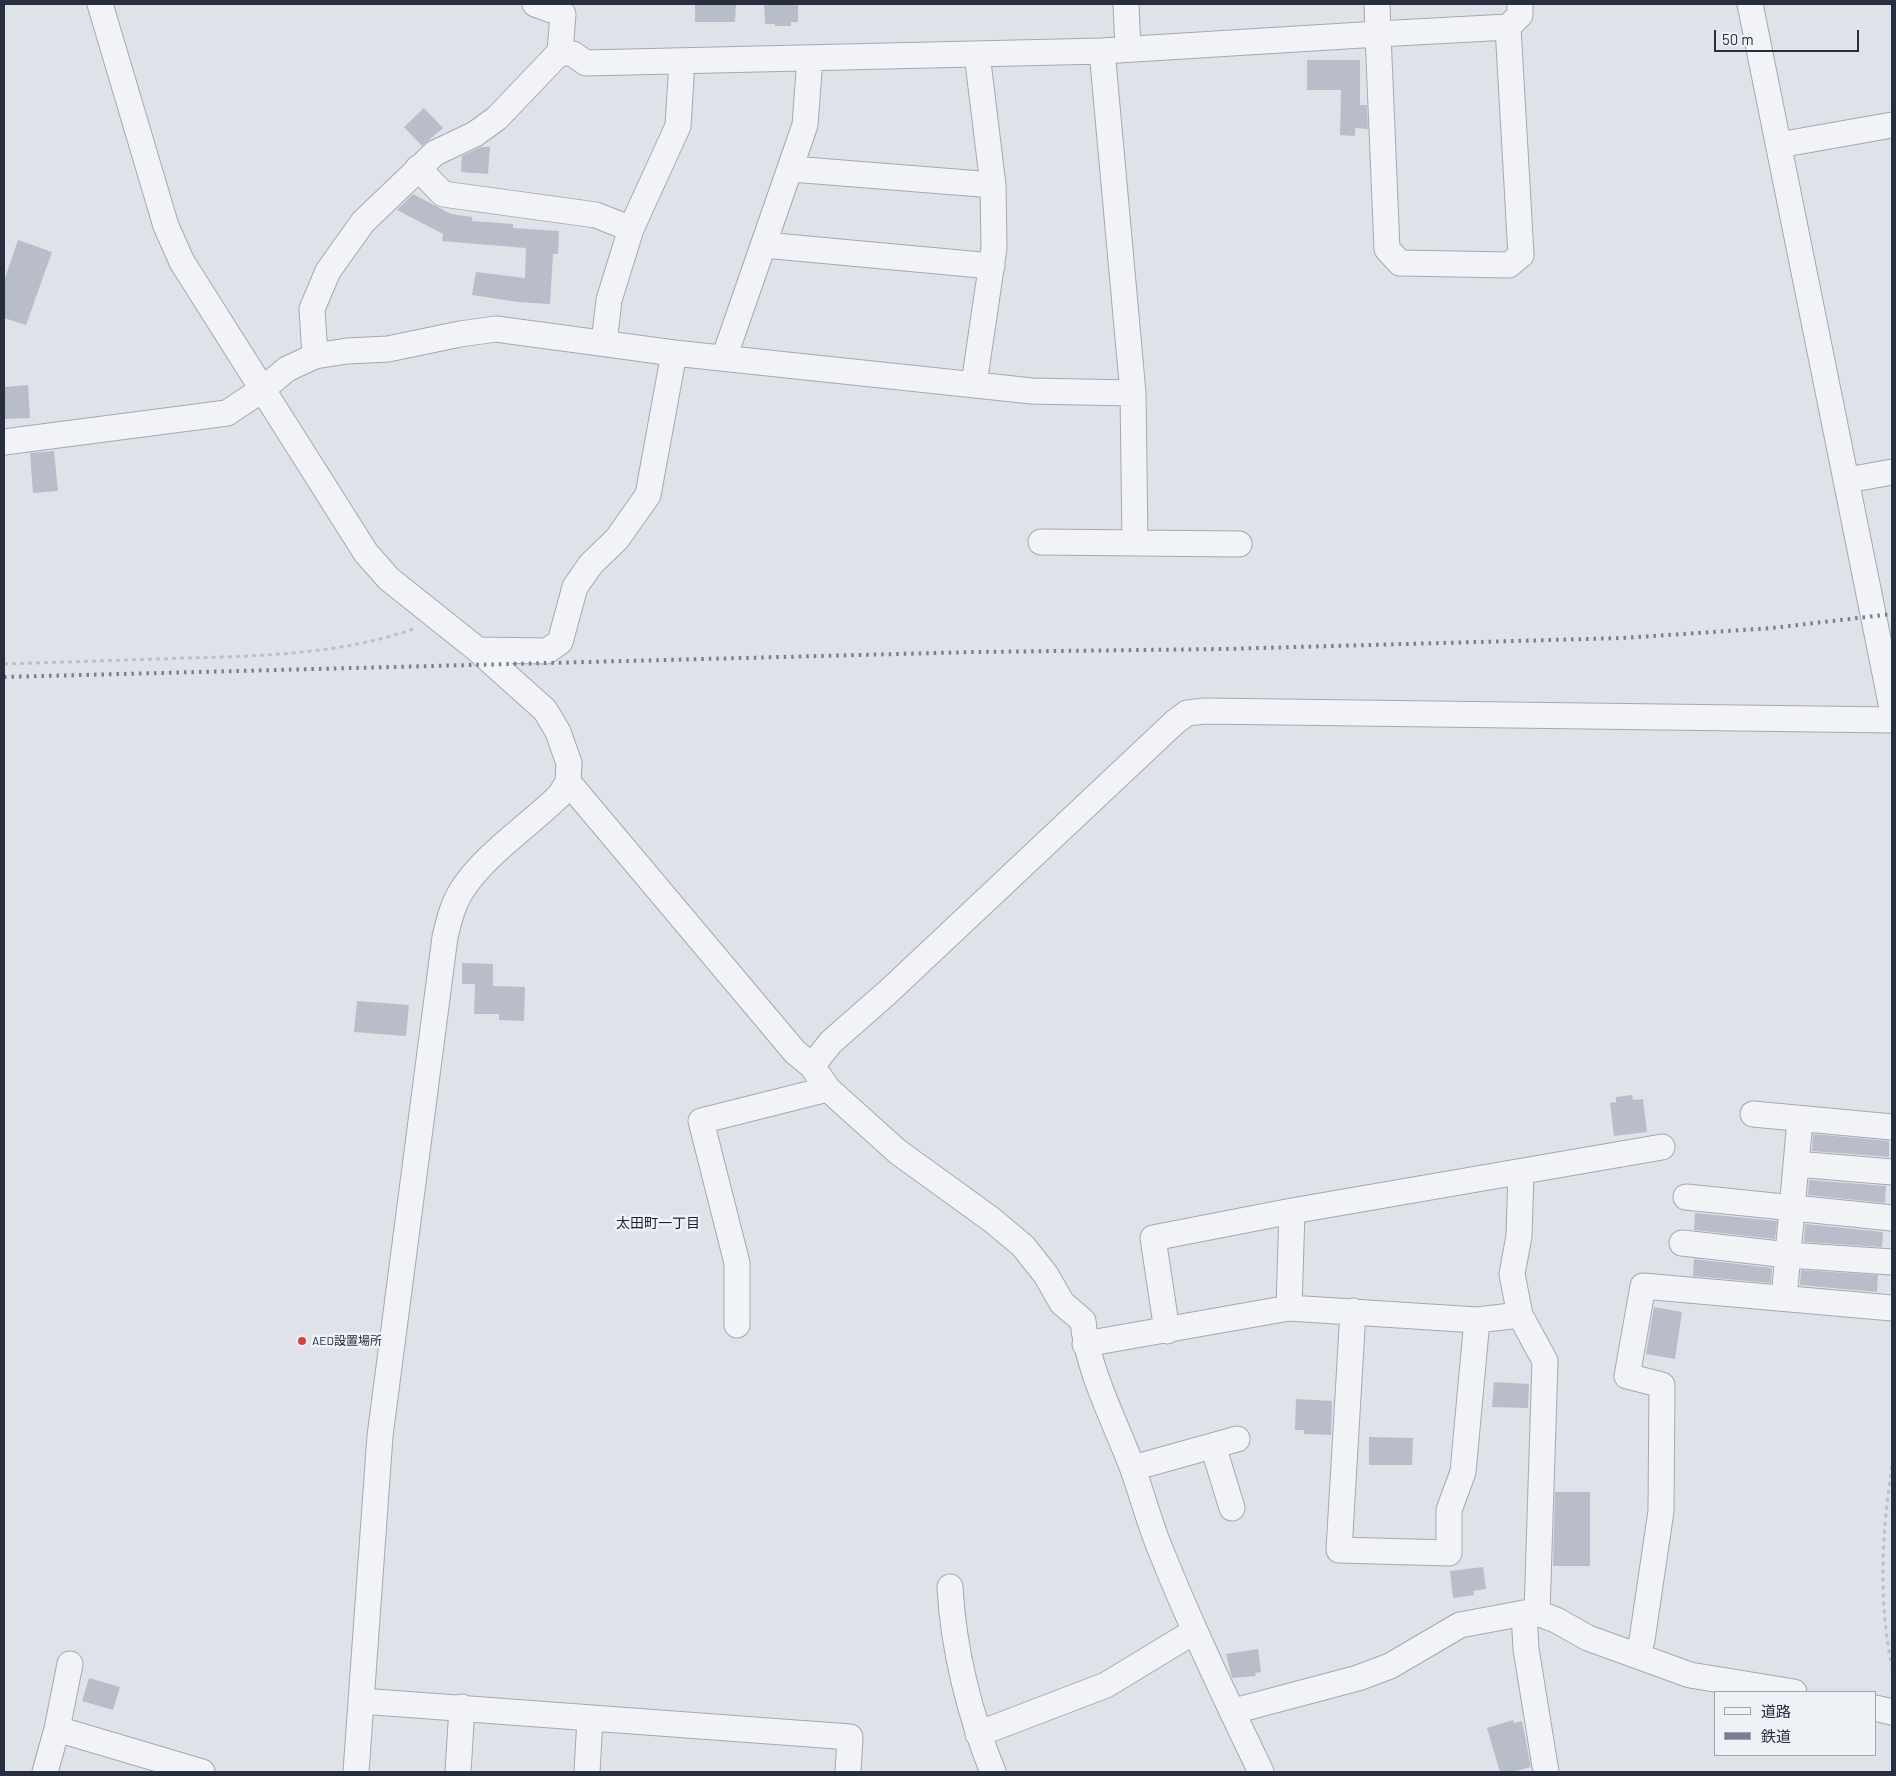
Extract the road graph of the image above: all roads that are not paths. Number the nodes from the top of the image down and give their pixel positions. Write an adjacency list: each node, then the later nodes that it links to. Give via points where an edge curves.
1 (100, 4): 28 (street, via 166,226 198,290)
2 (535, 4): 11 (street, via 563,14)
3 (1126, 4): 9 (street)
4 (1377, 4): 8 (street)
5 (1520, 4): 7 (street, via 1520,15)
6 (1750, 4): 16 (street)
7 (1508, 27): 8 (street); 8 (street, via 1521,255 1509,265 1400,263 1387,249)
8 (1378, 34): 9 (street)
9 (1128, 49): 10 (street)
10 (1102, 50): 12 (street); 29 (street)
11 (560, 52): 14 (street, via 573,54 586,63); 17 (street, via 497,118 474,134 435,153)
12 (977, 54): 13 (street); 19 (street)
13 (810, 58): 14 (street); 18 (street, via 805,125)
14 (682, 61): 20 (street, via 678,126)
15 (1892, 125): 16 (street)
16 (1779, 146): 32 (street)
17 (418, 168): 20 (street, via 444,194 596,215); 25 (street, via 363,222 328,271 312,309)
18 (792, 169): 19 (street); 21 (street)
19 (993, 185): 22 (street)
20 (631, 229): 23 (street, via 609,300)
21 (764, 245): 22 (street); 26 (street)
22 (992, 266): 27 (street)
23 (604, 343): 24 (street); 25 (street, via 496,329 388,349)
24 (674, 353): 26 (street); 36 (street, via 648,495 617,539 591,564 575,587 560,642 547,651)
25 (315, 356): 28 (street, via 287,369)
26 (724, 358): 27 (street)
27 (974, 384): 29 (street, via 1032,391)
28 (263, 389): 30 (street, via 227,413); 36 (street, via 366,553 389,579)
29 (1133, 393): 34 (street)
30 (4, 442)
31 (1892, 472): 32 (street)
32 (1848, 480): 37 (street)
33 (1041, 542): 34 (street)
34 (1135, 542): 35 (street)
35 (1239, 544)
36 (478, 650): 39 (street, via 545,710 569,763)
37 (1892, 708)
38 (1892, 720): 40 (street, via 1187,713 831,1042)
39 (568, 782): 40 (street, via 795,1052); 75 (street, via 560,795 478,870 452,909 444,937 380,1436)
40 (812, 1066): 41 (street)
41 (828, 1089): 62 (street, via 701,1120 737,1263); 64 (street, via 898,1152 1023,1246 1046,1275 1062,1303 1083,1321)
42 (1753, 1114): 43 (street)
43 (1800, 1120): 44 (street); 46 (street)
44 (1892, 1127)
45 (1662, 1148): 48 (street)
46 (1796, 1164): 47 (street); 50 (street)
47 (1892, 1172)
48 (1522, 1173): 51 (street); 60 (street, via 1520,1236 1512,1274)
49 (1686, 1197): 50 (street)
50 (1792, 1209): 52 (street); 54 (street)
51 (1292, 1211): 57 (street); 63 (street, via 1153,1238)
52 (1892, 1218)
53 (1682, 1243): 54 (street)
54 (1788, 1255): 55 (street); 56 (street)
55 (1892, 1262)
56 (1784, 1298): 58 (street); 72 (street, via 1643,1286 1627,1376 1662,1384 1661,1511)
57 (1289, 1308): 59 (street); 63 (street)
58 (1892, 1308)
59 (1353, 1311): 61 (street); 61 (street, via 1339,1550 1448,1553 1449,1510 1463,1472)
60 (1520, 1315): 61 (street); 70 (street, via 1545,1361)
61 (1478, 1320)
62 (737, 1325)
63 (1167, 1331): 64 (street)
64 (1085, 1344): 67 (street)
65 (1237, 1439): 66 (street)
66 (1213, 1446): 67 (street); 68 (street)
67 (1133, 1468): 71 (street, via 1160,1548)
68 (1232, 1508)
69 (950, 1587): 82 (street, via 952,1618)
70 (1530, 1613): 72 (street, via 1556,1620 1588,1638); 78 (street, via 1460,1625 1390,1666); 91 (street, via 1526,1649)
71 (1194, 1631): 78 (street); 82 (street, via 1106,1684)
72 (1637, 1655): 74 (street, via 1690,1675)
73 (70, 1664): 81 (street)
74 (1788, 1691)
75 (361, 1701): 76 (street); 85 (street)
76 (462, 1707): 80 (street); 86 (street)
77 (1876, 1708): 79 (street)
78 (1234, 1712): 90 (street)
79 (1892, 1712)
80 (590, 1718): 87 (street); 88 (street, via 850,1737)
81 (57, 1729): 83 (street); 84 (street)
82 (978, 1734): 89 (street)
83 (44, 1772)
84 (202, 1772)
85 (356, 1772)
86 (458, 1772)
87 (587, 1772)
88 (848, 1772)
89 (993, 1772)
90 (1260, 1772)
91 (1546, 1772)

